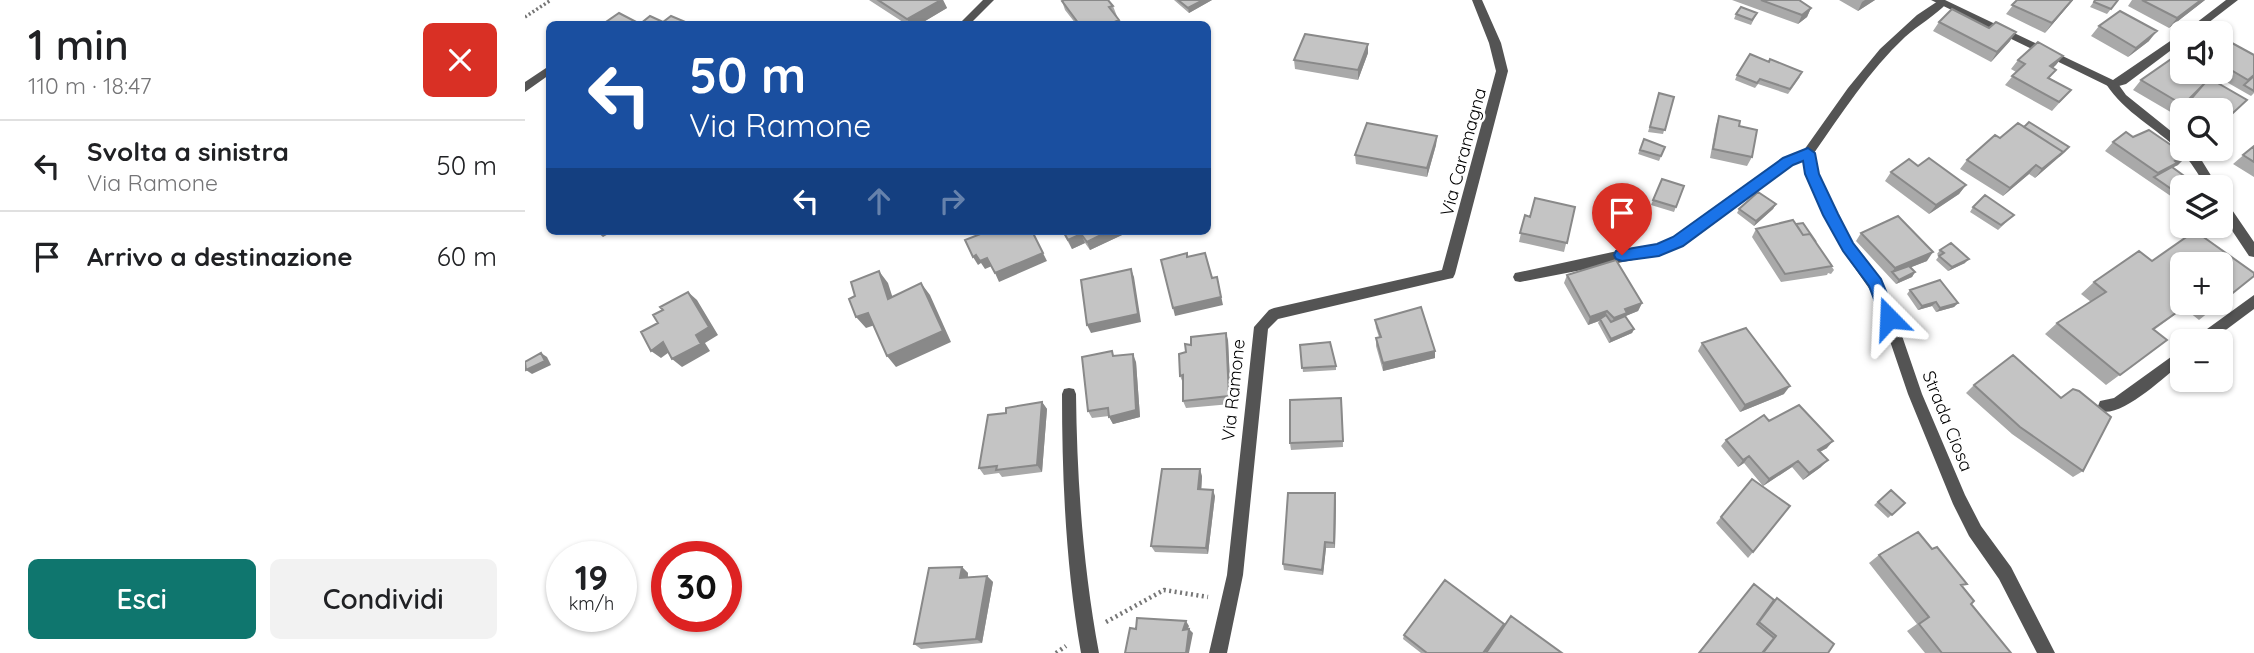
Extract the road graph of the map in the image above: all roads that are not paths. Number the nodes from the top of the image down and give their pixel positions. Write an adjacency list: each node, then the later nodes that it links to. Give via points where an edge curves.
1 (989, 0): 5 (street)
2 (1477, 0): 15 (street, Via Caramagna, via 1502,71)
3 (1939, 2): 9 (street); 12 (street, via 1871,63)
4 (2229, 3): 6 (street)
5 (967, 21)
6 (2204, 21)
7 (2170, 46): 9 (street)
8 (546, 72): 10 (street)
9 (2112, 84): 11 (street, via 2122,98)
10 (525, 88)
11 (2170, 136)
12 (1808, 153): 16 (street, via 1659,250); 24 (street, Strada Ciosa, via 1812,174 1831,215 1881,295 1915,394 1959,499 2005,573)
13 (2233, 221): 14 (street)
14 (2254, 252)
15 (1448, 274): 23 (street, Via Ramone, via 1274,314 1261,327 1235,575)
16 (1520, 277)
17 (2254, 301): 18 (street)
18 (2217, 329)
19 (2170, 364): 21 (street, via 2117,404)
20 (1069, 394): 22 (street, via 1072,528)
21 (2105, 406)
22 (1090, 653)
23 (1218, 653)
24 (2046, 653)

